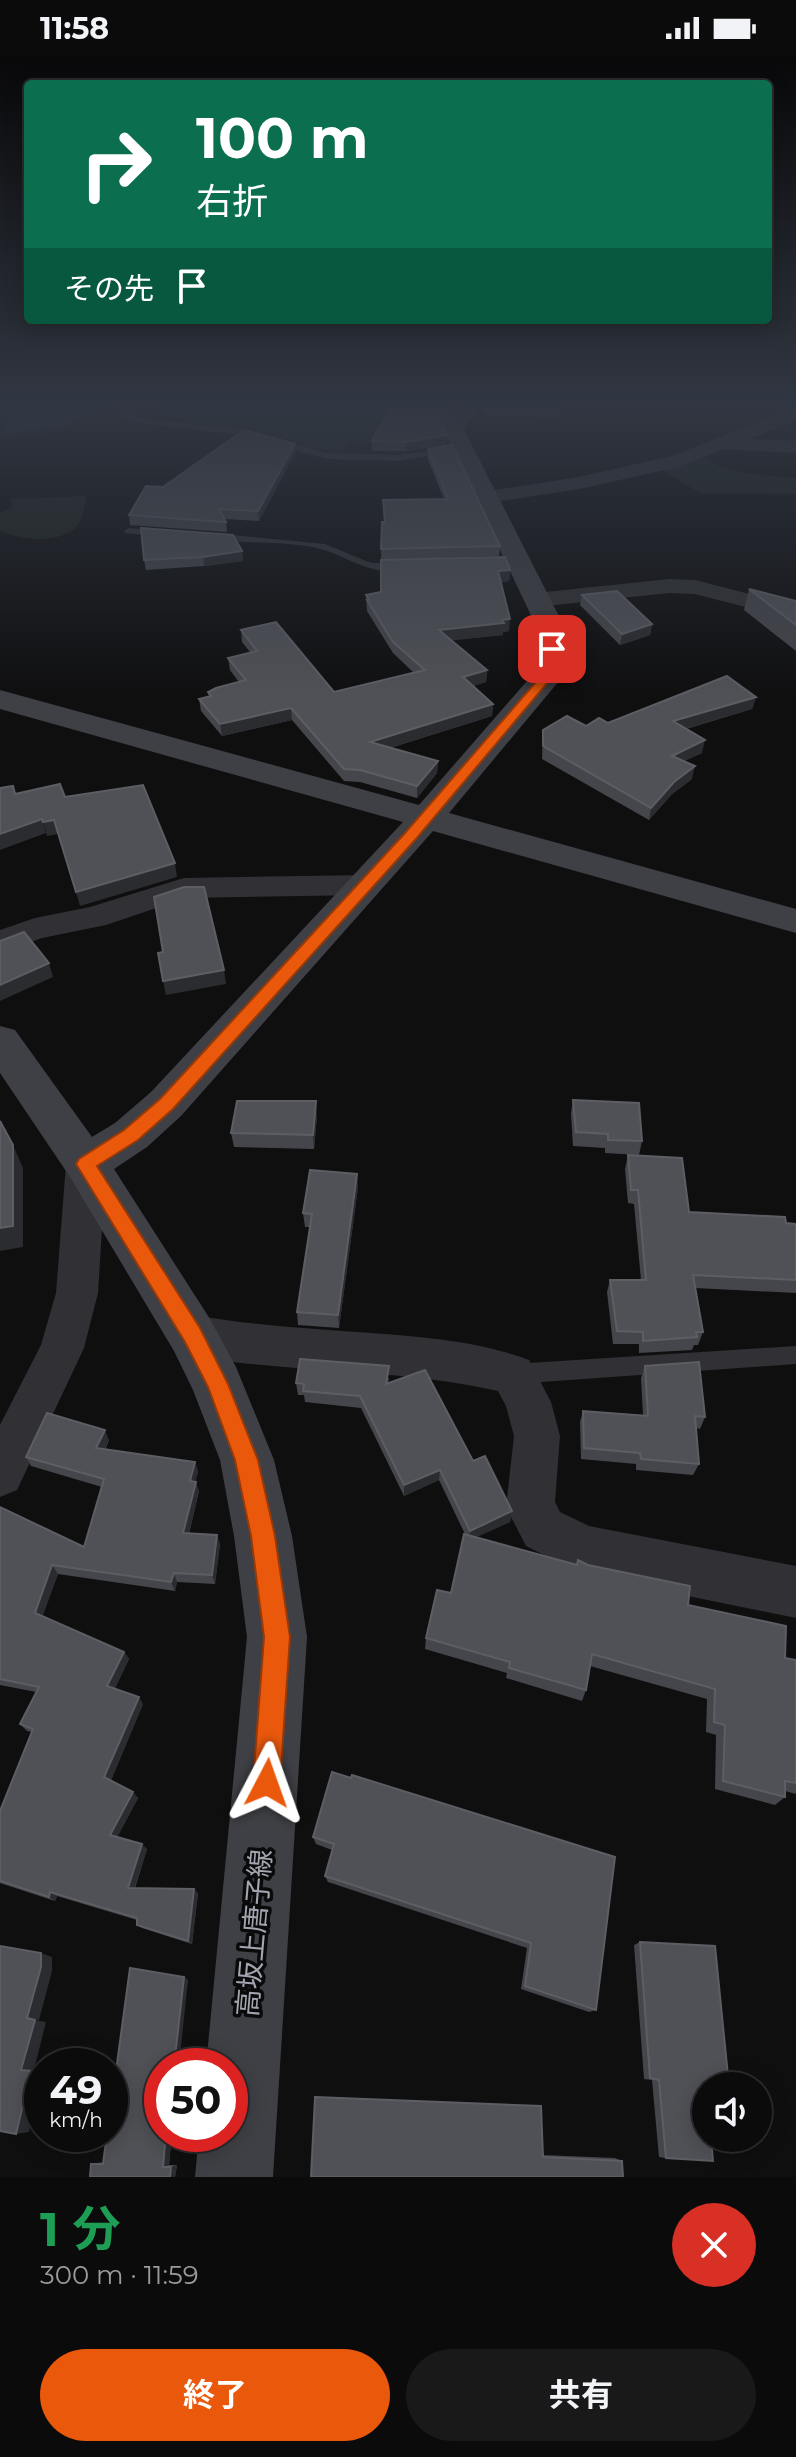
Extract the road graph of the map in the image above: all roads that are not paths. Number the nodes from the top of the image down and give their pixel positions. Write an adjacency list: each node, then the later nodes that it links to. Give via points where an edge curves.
1 (489, 501): 6 (street, via 509,562)
2 (129, 531): 3 (lane)
3 (174, 535)
4 (204, 536): 5 (lane, via 325,547 369,566)
5 (424, 566)
6 (536, 600): 7 (street, via 695,587); 9 (street, via 551,628 553,661 548,675)
7 (796, 613)
8 (0, 699): 9 (street)
9 (427, 817): 10 (street); 11 (street)
10 (366, 885): 12 (street, via 184,888); 14 (street, via 166,1104)
11 (796, 921)
12 (0, 942)
13 (0, 1041): 14 (street, 高坂上唐子線)
14 (86, 1164): 15 (street, 高坂上唐子線); 18 (street, via 77,1293 62,1348)
15 (192, 1335): 17 (street, via 241,1344 408,1355); 20 (street, 高坂上唐子線, via 247,1460 277,1637)
16 (796, 1355): 17 (lane)
17 (513, 1374): 19 (street, via 537,1436 530,1507 543,1529 584,1550)
18 (0, 1474)
19 (796, 1592)
20 (234, 2177)

